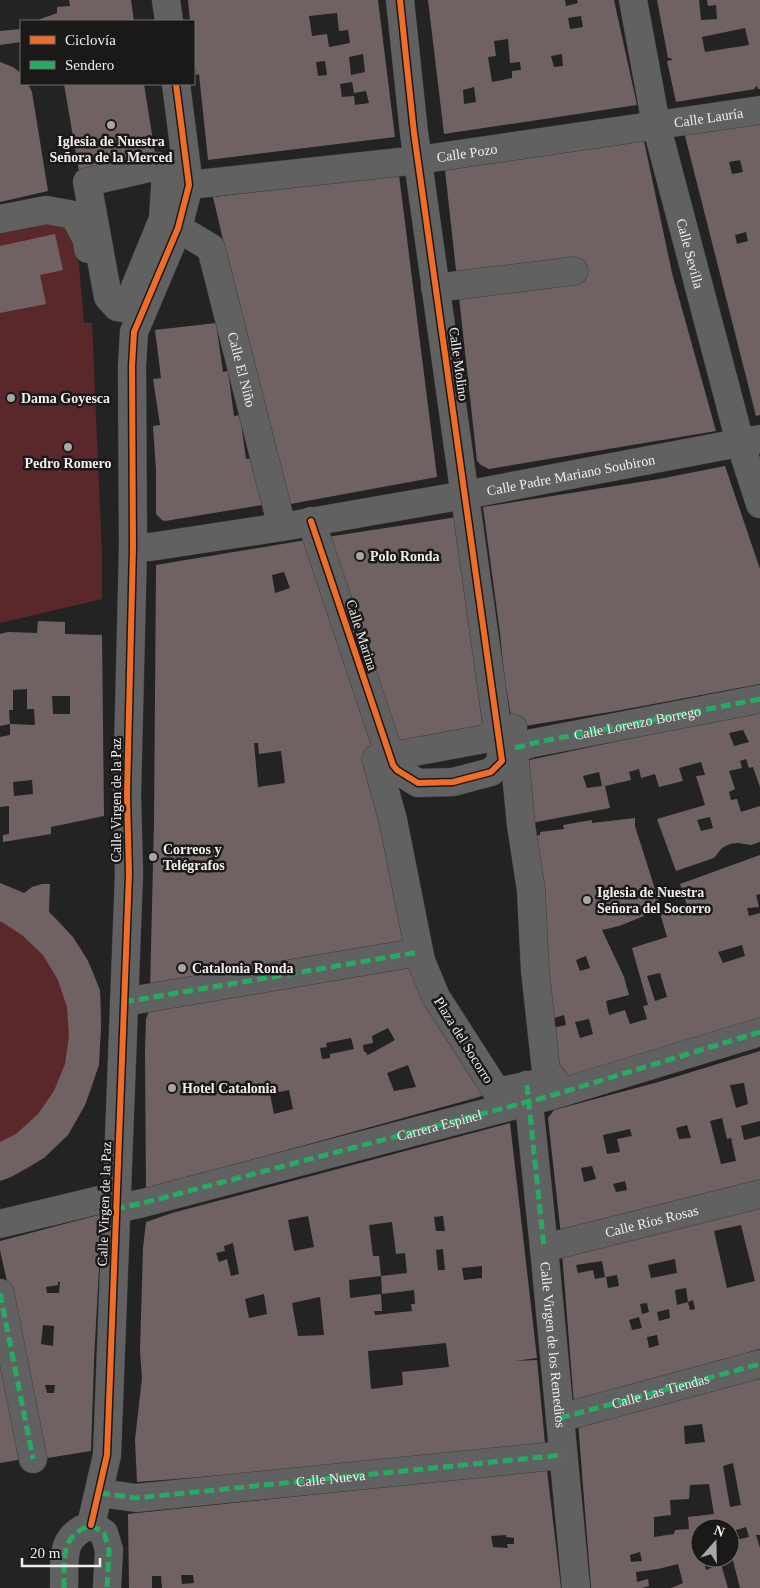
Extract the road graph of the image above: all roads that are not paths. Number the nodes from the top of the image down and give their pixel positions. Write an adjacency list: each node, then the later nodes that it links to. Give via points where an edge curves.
1 (166, 0): 4 (street)
2 (400, 0): 8 (street, Calle Molino)
3 (633, 0): 7 (street, Calle Sevilla)
4 (169, 20)
5 (176, 85): 10 (street, Calle Virgen de la Paz)
6 (760, 110): 7 (street, Calle Lauría)
7 (656, 124): 8 (street, Calle Pozo); 16 (street, Calle Sevilla)
8 (418, 160): 10 (street, Calle Pozo); 14 (street, Calle Molino)
9 (157, 166): 9 (street, via 166,173 163,219 129,302 125,308 117,307 108,297 87,182)
10 (189, 185): 12 (street, Calle Virgen de la Paz)
11 (0, 220): 15 (street, via 46,210 74,215 87,240 91,292 119,326)
12 (178, 228): 15 (street, Calle Virgen de la Paz); 20 (street, Calle El Niño, via 211,248)
13 (574, 271): 14 (street)
14 (435, 288): 17 (street, Calle Molino)
15 (134, 332): 21 (street, Calle Virgen de la Paz)
16 (750, 441): 17 (street, Calle Padre Mariano Soubiron); 18 (street, Calle Sevilla)
17 (465, 495): 19 (street, Calle Padre Mariano Soubiron); 23 (street, Calle Molino)
18 (760, 504)
19 (311, 521): 20 (street, Calle Padre Mariano Soubiron); 24 (street, Calle Marina)
20 (282, 527): 21 (street, Calle Padre Mariano Soubiron)
21 (133, 547): 26 (street, Calle Virgen de la Paz)
22 (760, 699): 23 (street, Calle Lorenzo Borrego, via 533,743)
23 (506, 740): 24 (street, via 484,739); 24 (street, via 502,761 492,772 453,782 418,783 397,770); 28 (street, Plaza del Socorro, via 531,890 535,970 546,1071 554,1080)
24 (389, 756): 25 (street, Plaza del Socorro, via 376,759 391,813)
25 (419, 952): 26 (street); 28 (street, Plaza del Socorro, via 436,997 497,1092)
26 (124, 1002): 30 (street, Calle Virgen de la Paz)
27 (760, 1032): 28 (street, Carrera Espinel)
28 (528, 1093): 30 (street, Carrera Espinel, via 143,1203); 32 (street, Calle Virgen de los Remedios)
29 (760, 1194): 32 (street, Calle Ríos Rosas)
30 (116, 1202): 31 (street, Carrera Espinel); 38 (street, Calle Virgen de la Paz, via 111,1386 107,1455)
31 (0, 1224)
32 (544, 1248): 35 (street, Calle Virgen de los Remedios)
33 (0, 1293): 37 (street)
34 (760, 1364): 35 (street, Calle Las Tiendas)
35 (560, 1418): 36 (street, Calle Virgen de los Remedios)
36 (564, 1455): 38 (street, Calle Nueva, via 136,1498); 42 (street, Calle Virgen de los Remedios)
37 (32, 1459)
38 (100, 1493): 39 (street, Calle Virgen de la Paz)
39 (91, 1525): 40 (street, via 79,1529 69,1539); 41 (street, via 104,1533 109,1550)
40 (64, 1588)
41 (107, 1588)
42 (576, 1588)

